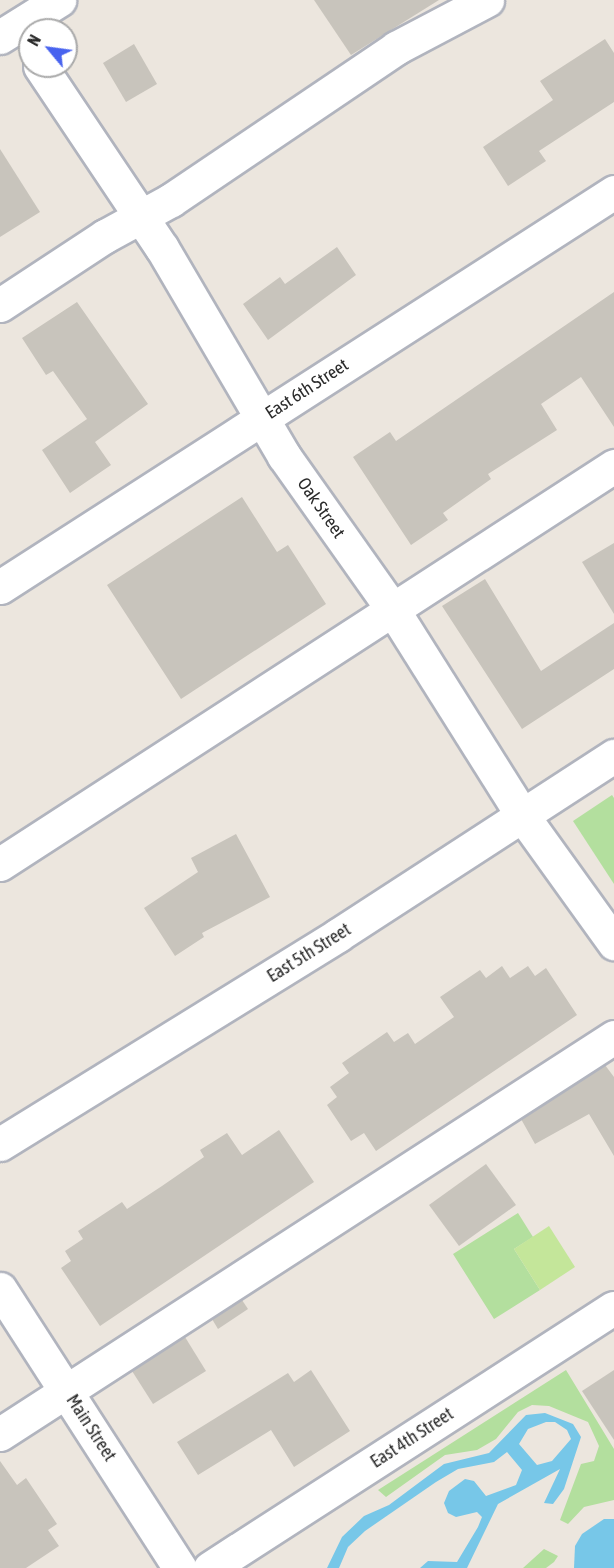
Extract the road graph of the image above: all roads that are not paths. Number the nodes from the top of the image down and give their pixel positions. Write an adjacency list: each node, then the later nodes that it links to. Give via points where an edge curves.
1 (59, 0): 3 (street)
2 (487, 0): 6 (street, via 396,48)
3 (11, 31)
4 (48, 78): 6 (street, Oak Street)
5 (614, 192): 8 (street, East 6th Street)
6 (142, 216): 7 (street); 8 (street, Oak Street)
7 (0, 305)
8 (263, 418): 10 (street, East 6th Street); 11 (street, Oak Street, via 284,456)
9 (614, 466): 11 (street)
10 (0, 587)
11 (393, 610): 13 (street, Oak Street); 14 (street)
12 (614, 756): 13 (street, East 5th Street)
13 (522, 815): 15 (street, Oak Street); 17 (street, East 5th Street, via 338,935)
14 (0, 864)
15 (614, 943)
16 (614, 1037): 20 (street)
17 (0, 1144)
18 (0, 1289): 20 (street, Main Street)
19 (614, 1308): 23 (street, East 4th Street)
20 (66, 1390): 21 (street); 22 (street, Main Street)
21 (0, 1434)
22 (180, 1568)
23 (210, 1568)

